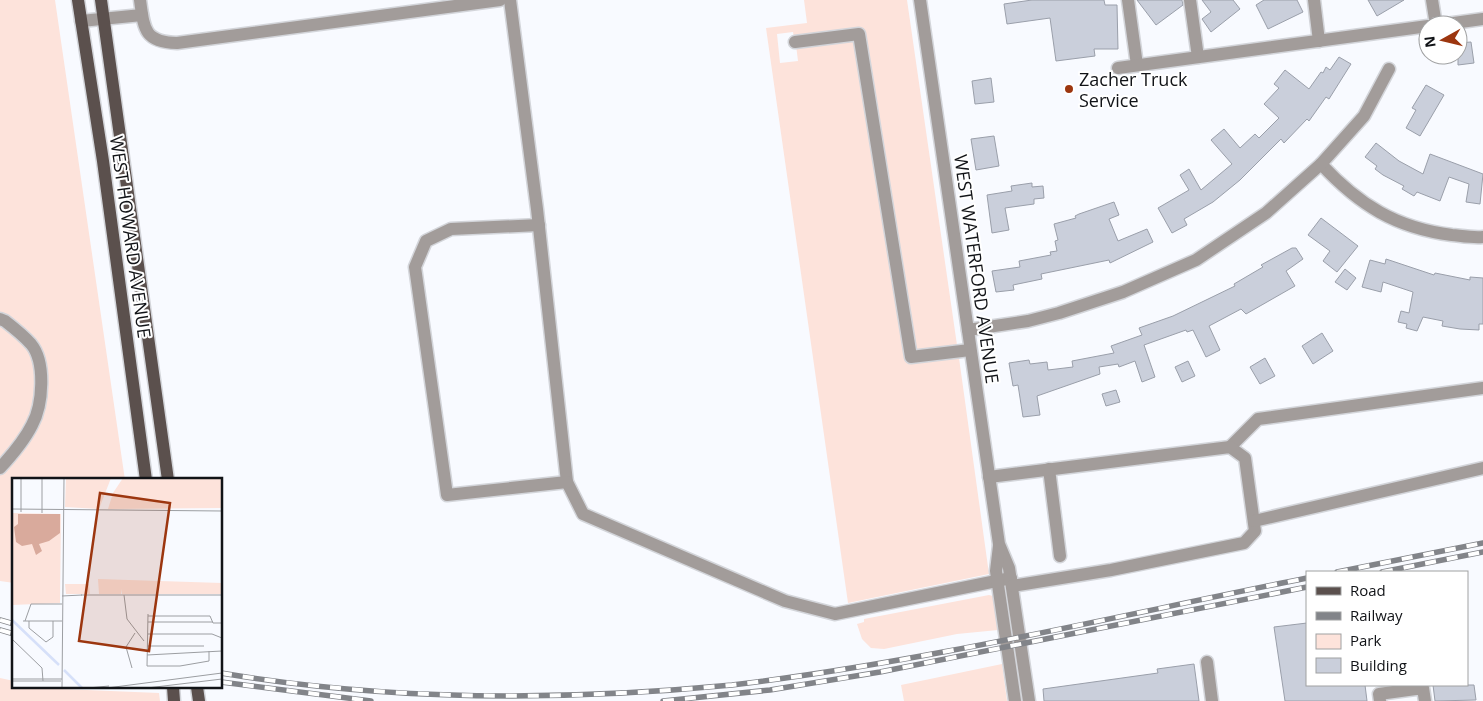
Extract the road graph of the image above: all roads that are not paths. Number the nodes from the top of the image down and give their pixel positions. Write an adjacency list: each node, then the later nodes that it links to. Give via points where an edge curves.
1 (78, 0): 15 (main road, WEST HOWARD AVENUE)
2 (101, 0): 13 (main road, WEST HOWARD AVENUE)
3 (140, 0): 11 (street)
4 (500, 0): 11 (street, via 177,43 153,38 144,29)
5 (510, 0): 25 (street)
6 (920, 0): 28 (street, WEST WATERFORD AVENUE)
7 (1128, 0): 21 (street)
8 (1190, 0): 20 (street)
9 (1314, 0): 18 (street)
10 (1432, 0): 12 (street)
11 (142, 15): 13 (street)
12 (1435, 15)
13 (104, 19): 15 (street); 37 (main road, WEST HOWARD AVENUE)
14 (1483, 19): 16 (street)
15 (81, 21): 36 (main road, WEST HOWARD AVENUE)
16 (1468, 21)
17 (1418, 27): 18 (street)
18 (1319, 41): 20 (street)
19 (795, 42): 29 (street, via 859,34 911,356)
20 (1198, 57): 21 (street)
21 (1137, 65): 22 (street)
22 (1118, 68)
23 (1390, 69): 24 (street, via 1364,116)
24 (1321, 164): 26 (street, via 1345,190 1382,215 1431,232); 28 (street, via 1266,213 1196,260 1123,292 1059,313)
25 (538, 225): 38 (street); 38 (street, via 451,229 426,241 415,267 447,495)
26 (1483, 237)
27 (0, 319): 32 (street, via 32,345 42,370 34,424)
28 (968, 330): 29 (street, WEST WATERFORD AVENUE)
29 (970, 350): 35 (street, WEST WATERFORD AVENUE)
30 (1483, 388): 31 (street, via 1258,419)
31 (1230, 447): 34 (street); 39 (street, via 1245,458)
32 (0, 468)
33 (1483, 468): 39 (street)
34 (1049, 469): 35 (street); 41 (street)
35 (989, 477): 40 (street, WEST WATERFORD AVENUE)
36 (146, 478)
37 (168, 478)
38 (567, 482): 42 (street, via 583,514 785,601 818,611 852,612)
39 (1254, 521): 43 (street, via 1255,531 1244,543 1111,570)
40 (999, 544): 42 (street, WEST WATERFORD AVENUE); 43 (street, WEST WATERFORD AVENUE)
41 (1060, 556)
42 (997, 581): 43 (street); 49 (street, WEST WATERFORD AVENUE)
43 (1011, 582): 50 (street, WEST WATERFORD AVENUE)
44 (1207, 662): 51 (street)
45 (173, 688): 47 (main road)
46 (197, 688): 48 (main road)
47 (174, 701)
48 (199, 701)
49 (1014, 701)
50 (1029, 701)
51 (1212, 701)
52 (1380, 701): 53 (street, via 1379,694 1424,688)
53 (1425, 701)

